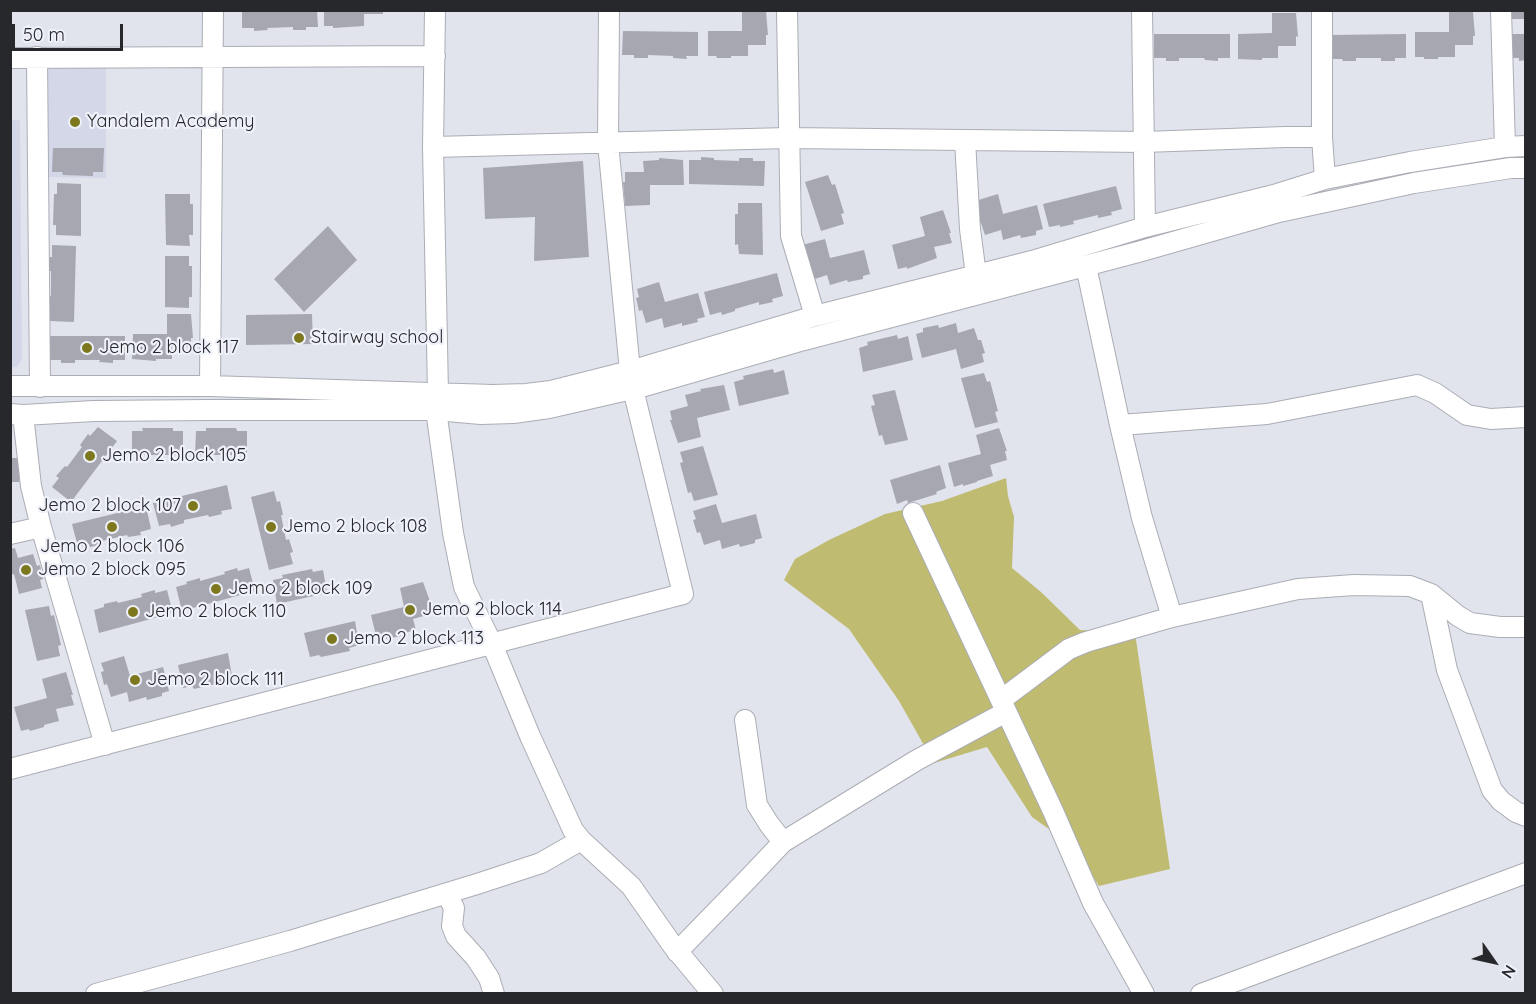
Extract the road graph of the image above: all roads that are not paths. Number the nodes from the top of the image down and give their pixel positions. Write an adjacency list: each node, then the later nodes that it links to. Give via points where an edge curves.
1 (213, 10): 8 (street)
2 (435, 10): 9 (street)
3 (609, 10): 16 (street)
4 (788, 10): 13 (street)
5 (1142, 10): 15 (street)
6 (1322, 10): 12 (street)
7 (1501, 10): 18 (street)
8 (213, 56): 9 (street); 10 (street); 28 (street)
9 (435, 56): 17 (street)
10 (37, 57): 11 (street); 30 (street)
11 (10, 58)
12 (1322, 137): 15 (street); 21 (street)
13 (788, 138): 14 (street); 16 (street); 26 (street, via 791,236)
14 (965, 140): 15 (street); 25 (street)
15 (1144, 142): 22 (street)
16 (608, 143): 17 (street); 27 (street)
17 (433, 147): 31 (street)
18 (1505, 147): 19 (street); 21 (street)
19 (1526, 147)
20 (1526, 168): 23 (street, via 1413,183 1279,212)
21 (1325, 179): 22 (street)
22 (1145, 227): 24 (street)
23 (1086, 266): 24 (street); 34 (street)
24 (1033, 270): 25 (street); 27 (street, via 804,340)
25 (976, 275): 26 (street)
26 (815, 316): 27 (street)
27 (631, 380): 31 (street, via 558,406 513,413 481,414); 41 (street, via 683,594)
28 (210, 386): 30 (street); 31 (street)
29 (10, 387): 30 (street)
30 (40, 387)
31 (437, 401): 32 (street); 41 (street, via 453,533 464,587)
32 (17, 414): 36 (street)
33 (1526, 417): 34 (street, via 1491,419 1467,415 1417,385 1267,414)
34 (1120, 425): 39 (street, via 1142,518)
35 (913, 513): 42 (street)
36 (41, 528): 37 (street); 44 (street)
37 (10, 534)
38 (1431, 594): 39 (street, via 1410,586 1298,589); 40 (street, via 1470,623); 46 (street, via 1447,670 1492,790 1501,801)
39 (1172, 617): 42 (street, via 1069,649)
40 (1526, 627)
41 (492, 644): 44 (street); 47 (street, via 530,736)
42 (1004, 706): 48 (street); 55 (street, via 1093,903)
43 (746, 720): 48 (street, via 757,805)
44 (105, 745): 45 (street)
45 (10, 769)
46 (1526, 816)
47 (581, 840): 50 (street, via 541,863); 51 (street, via 631,886)
48 (783, 842): 51 (street)
49 (1526, 873): 56 (street)
50 (447, 894): 52 (street); 53 (street, via 454,908 452,926 456,936 476,958)
51 (677, 952): 54 (street)
52 (96, 993)
53 (494, 993)
54 (713, 993)
55 (1144, 993)
56 (1201, 993)

